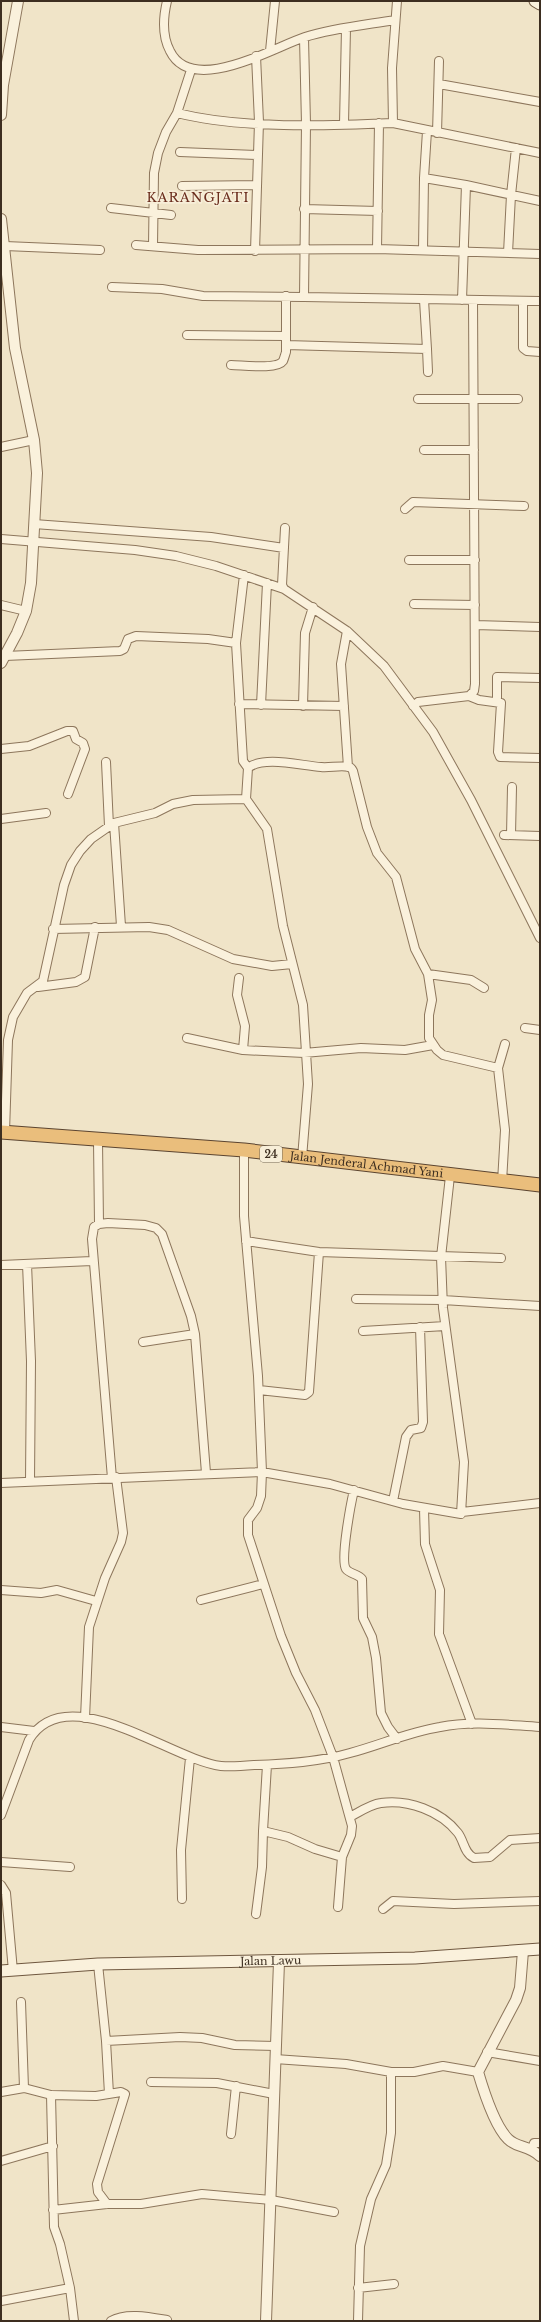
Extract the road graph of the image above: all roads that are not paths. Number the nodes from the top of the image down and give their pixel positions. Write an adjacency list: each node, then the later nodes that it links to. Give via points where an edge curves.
1 (18, 1): 17 (street, via 3,85)
2 (167, 1): 13 (street, via 164,18 166,44 180,66)
3 (275, 1): 10 (street)
4 (397, 1): 7 (street)
5 (535, 1): 6 (main road)
6 (540, 4)
7 (395, 20): 8 (street); 20 (street)
8 (346, 28): 9 (street); 22 (street)
9 (304, 38): 10 (street); 21 (street)
10 (270, 51): 11 (street)
11 (256, 56): 13 (street, via 217,69); 18 (street)
12 (440, 61): 14 (street)
13 (191, 70): 16 (street)
14 (439, 84): 15 (street); 24 (street)
15 (540, 102)
16 (177, 113): 18 (street, via 219,121); 38 (street, via 158,153 154,173)
17 (1, 115)
18 (259, 122): 21 (street); 28 (street)
19 (379, 123): 20 (street); 22 (street); 37 (street)
20 (393, 123): 23 (street)
21 (306, 124): 22 (street); 36 (street)
22 (344, 124)
23 (427, 131): 24 (street); 29 (street)
24 (437, 133): 25 (street)
25 (516, 148): 27 (street); 33 (street)
26 (180, 152): 28 (street)
27 (540, 153)
28 (258, 155): 30 (street)
29 (424, 178): 31 (street); 47 (street)
30 (257, 185): 32 (street); 48 (street)
31 (466, 185): 33 (street); 49 (street)
32 (182, 186)
33 (511, 195): 34 (street); 50 (street)
34 (540, 201)
35 (110, 208): 38 (street)
36 (304, 209): 37 (street); 46 (street)
37 (378, 211): 44 (street)
38 (153, 213): 39 (street); 43 (street)
39 (171, 215)
40 (1, 219): 42 (street)
41 (136, 245): 43 (street)
42 (5, 246): 45 (street); 52 (street)
43 (153, 246): 48 (street)
44 (377, 249): 46 (street); 47 (street)
45 (100, 250)
46 (303, 250): 48 (street); 55 (street)
47 (423, 250): 49 (street)
48 (255, 251)
49 (463, 252): 50 (street); 57 (street)
50 (508, 253): 51 (street)
51 (540, 254)
52 (4, 259): 71 (street, via 16,348)
53 (112, 287): 54 (street, via 162,289 203,296)
54 (286, 296): 55 (street); 62 (street)
55 (304, 296): 56 (street)
56 (424, 300): 57 (street); 64 (street)
57 (462, 300): 58 (street)
58 (473, 300): 59 (street); 70 (street)
59 (523, 301): 60 (street); 65 (street, via 523,348 527,351)
60 (540, 301)
61 (187, 335): 62 (street)
62 (286, 336): 63 (street)
63 (286, 345): 64 (street); 66 (street, via 283,361 278,365)
64 (428, 349): 67 (street)
65 (540, 352)
66 (231, 365)
67 (428, 372)
68 (418, 399): 70 (street)
69 (518, 399): 70 (street)
70 (473, 400): 74 (street)
71 (34, 440): 72 (street); 78 (street, via 37,473)
72 (1, 447)
73 (424, 450): 74 (street)
74 (474, 450): 75 (street)
75 (475, 506): 76 (street); 77 (street, via 413,502); 84 (street)
76 (524, 506)
77 (405, 509)
78 (34, 524): 81 (street); 82 (street, via 211,537)
79 (285, 528): 82 (street)
80 (1, 539): 81 (street)
81 (33, 541): 85 (street, via 176,556); 92 (street, via 31,584)
82 (284, 548): 87 (street)
83 (409, 560): 84 (street)
84 (475, 560): 90 (street)
85 (244, 575): 86 (street); 96 (street)
86 (267, 583): 87 (street); 102 (street)
87 (284, 589): 91 (street)
88 (414, 604): 90 (street)
89 (1, 605): 92 (street)
90 (475, 606): 93 (street)
91 (313, 607): 95 (street); 103 (street, via 305,633)
92 (26, 611): 97 (street)
93 (475, 625): 94 (street); 99 (street, via 476,684)
94 (540, 627)
95 (347, 630): 104 (street, via 341,664); 105 (street, via 384,666)
96 (236, 643): 97 (street, via 208,639 136,636 128,639 124,649 120,651); 101 (street)
97 (4, 655)
98 (540, 678): 100 (street, via 497,676)
99 (469, 696): 105 (street, via 418,702); 107 (street, via 501,703 498,752 500,757)
100 (497, 698)
101 (239, 704): 102 (street); 110 (street, via 243,761)
102 (261, 705): 103 (street)
103 (303, 706): 104 (street)
104 (344, 706): 109 (street)
105 (413, 706): 121 (street, via 433,732 471,800)
106 (1, 749): 112 (street, via 29,746 72,731 85,749)
107 (540, 758)
108 (106, 762): 116 (street)
109 (348, 767): 110 (street, via 265,763); 123 (street, via 353,771 367,827 377,853 396,877 415,949)
110 (248, 768): 113 (street)
111 (512, 787): 117 (street, via 507,835)
112 (68, 794)
113 (246, 799): 116 (street, via 193,800); 122 (street, via 267,829)
114 (46, 813): 115 (street)
115 (1, 819)
116 (112, 824): 118 (street); 120 (street, via 91,839 71,865)
117 (540, 836)
118 (121, 926): 119 (street); 122 (street, via 168,930 218,954 254,964)
119 (95, 927): 120 (street); 125 (street, via 85,977 76,982)
120 (53, 929): 125 (street, via 47,969)
121 (540, 938)
122 (292, 964): 133 (street, via 303,1005)
123 (428, 974): 126 (street, via 470,980); 131 (street, via 432,1000 428,1028)
124 (239, 978): 132 (street, via 237,995 245,1026)
125 (38, 987): 135 (street, via 27,993 13,1017 8,1040)
126 (484, 988)
127 (525, 1028): 128 (street)
128 (540, 1030)
129 (187, 1038): 132 (street)
130 (504, 1044): 134 (street)
131 (433, 1045): 133 (street, via 405,1050 361,1048); 134 (street, via 443,1055)
132 (243, 1050): 133 (street)
133 (304, 1053): 138 (street, via 308,1084)
134 (498, 1068): 140 (street, via 505,1130)
135 (3, 1132): 136 (highway, Jalan Jenderal Achmad Yani / 24)
136 (98, 1141): 137 (highway, Jalan Jenderal Achmad Yani / 24); 142 (street)
137 (244, 1150): 138 (highway, Jalan Jenderal Achmad Yani / 24); 143 (street)
138 (302, 1158): 139 (highway, Jalan Jenderal Achmad Yani / 24)
139 (450, 1176): 140 (highway, Jalan Jenderal Achmad Yani / 24); 145 (street)
140 (502, 1182): 141 (highway, Jalan Jenderal Achmad Yani / 24)
141 (540, 1185)
142 (99, 1224): 147 (street, via 92,1232); 156 (street, via 123,1222 145,1225 160,1231 172,1258)
143 (246, 1241): 144 (street); 158 (street)
144 (319, 1252): 145 (street); 158 (street, via 308,1392 305,1395)
145 (441, 1257): 146 (street); 151 (street)
146 (501, 1258)
147 (92, 1261): 148 (street); 161 (street)
148 (27, 1264): 149 (street); 162 (street)
149 (1, 1266)
150 (356, 1299): 151 (street)
151 (443, 1300): 152 (street); 153 (street)
152 (540, 1306)
153 (445, 1326): 154 (street); 168 (street, via 464,1462)
154 (420, 1327): 155 (street); 165 (street, via 423,1422 421,1428 411,1430 406,1436)
155 (363, 1331)
156 (195, 1334): 157 (street); 160 (street)
157 (143, 1342)
158 (259, 1390): 159 (street)
159 (262, 1472): 160 (street); 164 (street, via 319,1481); 169 (street, via 261,1496 247,1527)
160 (206, 1473): 161 (street)
161 (114, 1478): 162 (street); 172 (street, via 123,1533)
162 (30, 1481): 163 (street)
163 (1, 1483)
164 (354, 1490): 165 (street); 178 (street, via 344,1563 348,1571 362,1579 363,1618 372,1638 376,1658 381,1712)
165 (393, 1501): 167 (street)
166 (540, 1503): 168 (street)
167 (424, 1509): 168 (street, via 458,1514); 174 (street, via 425,1544 440,1590 439,1634)
168 (462, 1512)
169 (262, 1584): 171 (street); 180 (street, via 284,1644 315,1710)
170 (1, 1590): 172 (street, via 41,1593 57,1590)
171 (201, 1600)
172 (96, 1601): 173 (street, via 89,1627)
173 (85, 1718): 177 (street, via 56,1718); 179 (street, via 133,1732)
174 (472, 1724): 175 (street); 178 (street, via 442,1726)
175 (540, 1727)
176 (1, 1728): 177 (street)
177 (34, 1731): 182 (street)
178 (397, 1739): 180 (street)
179 (190, 1758): 181 (street, via 222,1766); 190 (street, via 181,1850)
180 (333, 1758): 181 (street); 183 (street)
181 (267, 1765): 184 (street)
182 (1, 1814)
183 (350, 1817): 185 (street, via 380,1803 408,1804 423,1808 449,1823 459,1834 464,1848 474,1858 490,1857 510,1840); 186 (street, via 351,1835)
184 (263, 1831): 186 (street, via 288,1837); 194 (street, via 262,1867)
185 (540, 1838)
186 (342, 1857): 192 (street)
187 (1, 1862): 188 (street)
188 (70, 1867)
189 (1, 1885): 200 (street, via 6,1893)
190 (182, 1899)
191 (540, 1901): 193 (street, via 454,1904 393,1901)
192 (338, 1907)
193 (383, 1909)
194 (256, 1914)
195 (540, 1949): 196 (main road, Jalan Lawu)
196 (523, 1951): 197 (main road, Jalan Lawu, via 415,1958); 204 (street, via 520,1988 516,2000)
197 (279, 1962): 198 (main road, Jalan Lawu); 203 (street)
198 (98, 1964): 200 (main road, Jalan Lawu); 202 (street)
199 (1, 1971): 200 (main road, Jalan Lawu)
200 (13, 1971)
201 (21, 2002): 211 (street)
202 (106, 2042): 203 (street, via 180,2037 202,2038 235,2045); 213 (street)
203 (276, 2046): 205 (street)
204 (487, 2052): 206 (street); 208 (street)
205 (275, 2059): 207 (street, via 346,2064); 214 (street)
206 (540, 2061)
207 (391, 2072): 208 (street, via 414,2072 443,2066); 227 (street, via 391,2132 386,2165 364,2222)
208 (478, 2072): 218 (street, via 502,2132 513,2142)
209 (151, 2082): 210 (street, via 217,2083)
210 (236, 2086): 214 (street); 216 (street)
211 (24, 2088): 212 (street); 215 (street)
212 (1, 2092)
213 (109, 2094): 215 (street, via 78,2097); 222 (street, via 121,2092 125,2096 97,2184 98,2192)
214 (274, 2094): 221 (street)
215 (51, 2095): 217 (street)
216 (231, 2134)
217 (53, 2146): 220 (street); 223 (street)
218 (536, 2146): 219 (street)
219 (540, 2156)
220 (1, 2161)
221 (271, 2200): 222 (street, via 202,2194 141,2204); 224 (street); 232 (street)
222 (107, 2204): 223 (street)
223 (53, 2210): 226 (street, via 54,2227)
224 (334, 2212)
225 (394, 2284): 227 (street)
226 (70, 2288): 228 (street); 230 (street)
227 (358, 2288): 233 (street)
228 (1, 2301)
229 (167, 2320): 231 (street, via 129,2317)
230 (74, 2321)
231 (111, 2321)
232 (266, 2321)
233 (358, 2321)

